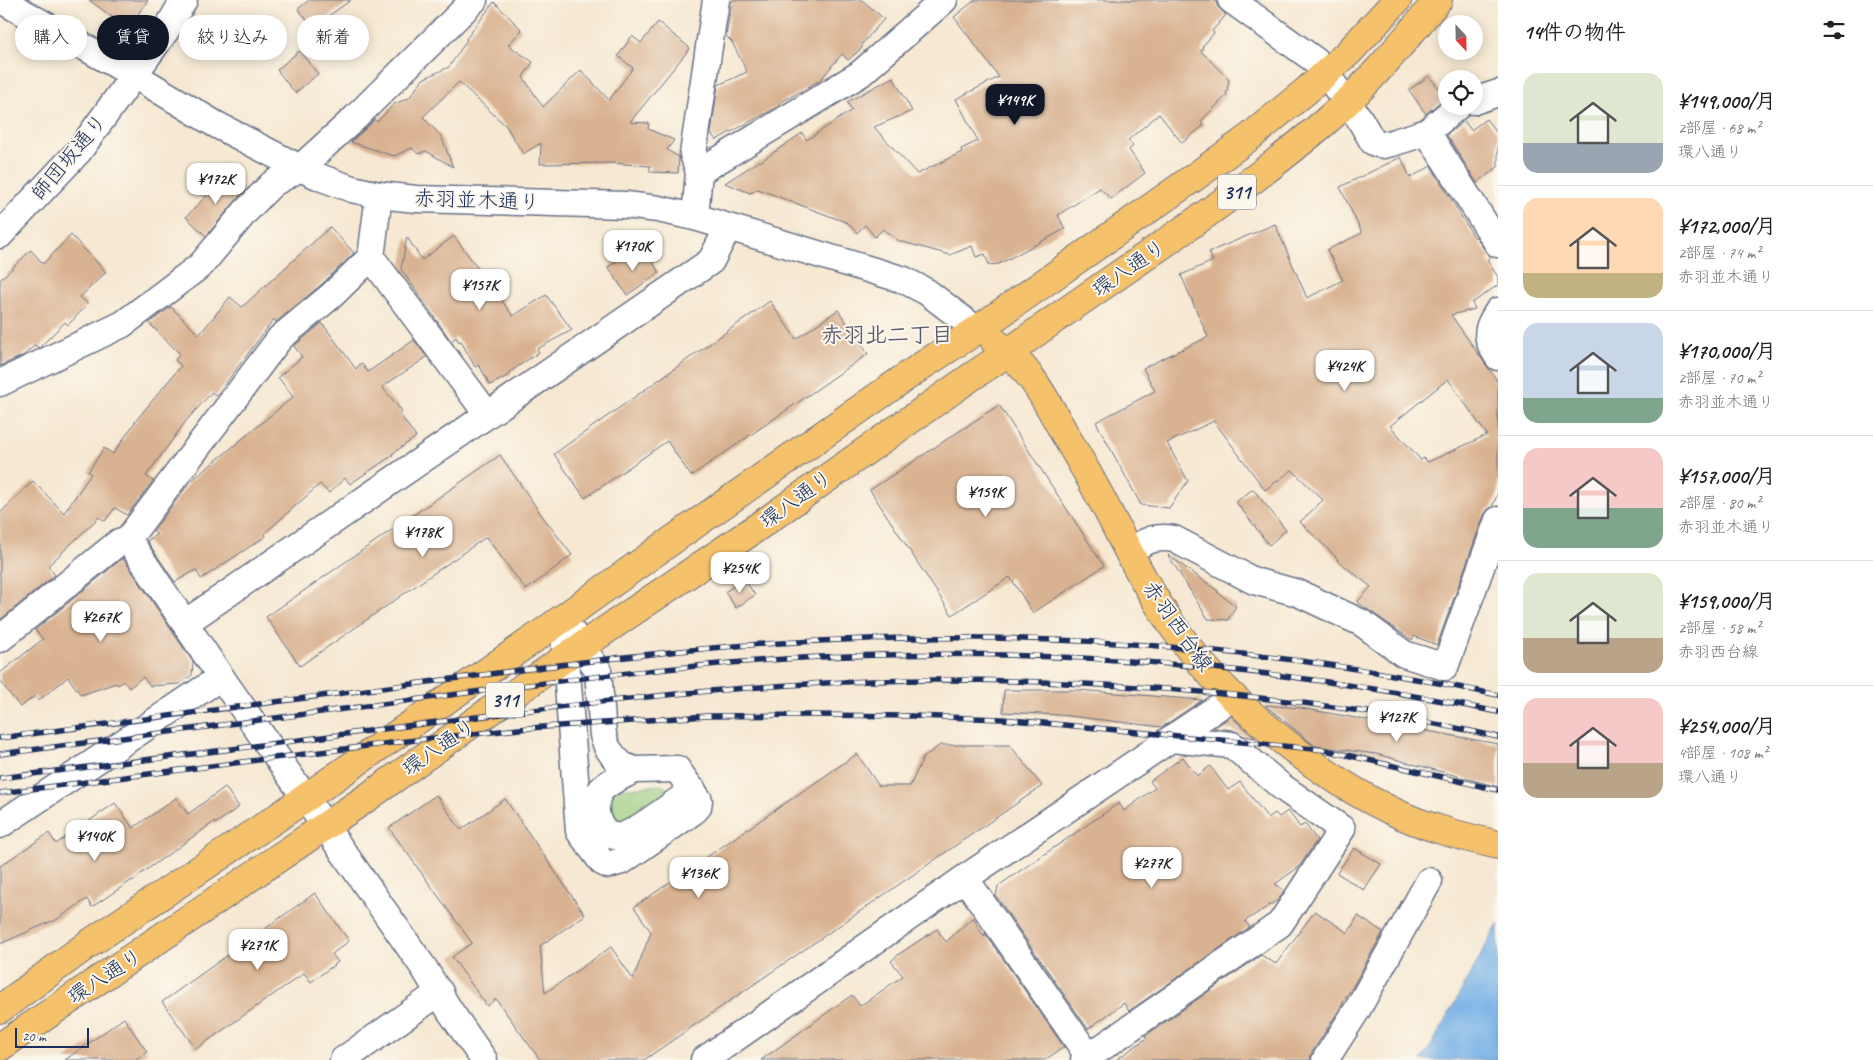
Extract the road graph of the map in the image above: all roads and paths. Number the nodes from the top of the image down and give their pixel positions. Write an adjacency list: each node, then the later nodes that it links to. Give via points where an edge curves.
1 (1, 0): 10 (street, 赤羽並木通り)
2 (474, 0): 16 (street)
3 (716, 0): 17 (street, via 693,154)
4 (944, 0): 17 (street, via 860,74)
5 (1232, 0): 9 (street, via 1311,57)
6 (1396, 0): 9 (main road, 環八通り / 311)
7 (1438, 0): 13 (main road, 環八通り / 311)
8 (179, 3): 10 (street, 師団坂通り, via 165,32)
9 (1326, 73): 13 (street); 25 (main road, 環八通り / 311, via 1251,136)
10 (134, 75): 16 (street, 赤羽並木通り, via 215,124); 21 (street, 師団坂通り, via 79,151)
11 (1498, 92): 12 (street)
12 (1483, 98)
13 (1347, 101): 15 (street, via 1373,142 1378,144); 26 (main road, 環八通り / 311, via 1261,174)
14 (1447, 115): 15 (street)
15 (1427, 132): 22 (street)
16 (300, 168): 18 (street, 赤羽並木通り, via 352,189); 28 (street, via 272,184 244,212 201,265 123,324)
17 (699, 172): 19 (street)
18 (379, 195): 19 (street, 赤羽並木通り, via 626,205); 23 (street)
19 (695, 217): 20 (street, 赤羽並木通り)
20 (728, 228): 25 (street, 赤羽並木通り, via 904,280); 29 (street, via 711,261)
21 (0, 234)
22 (1498, 244)
23 (371, 257): 29 (street); 31 (street, via 280,338)
24 (1498, 311): 27 (street, via 1488,327 1489,342)
25 (978, 330): 26 (main road, 赤羽西台線); 33 (main road, 環八通り / 311)
26 (1009, 352): 32 (main road, 赤羽西台線, via 1031,375); 36 (main road, 環八通り / 311)
27 (1498, 357)
28 (0, 383)
29 (487, 414): 34 (street)
30 (1498, 520): 32 (street, via 1445,667 1404,654 1362,622 1298,593 1254,581 1174,539 1154,538)
31 (128, 539): 34 (street); 35 (street, via 119,542)
32 (1128, 551): 38 (main road, 赤羽西台線, via 1179,636)
33 (563, 618): 36 (street); 42 (main road, 環八通り / 311)
34 (184, 623): 37 (street)
35 (0, 638)
36 (574, 652): 40 (street, via 598,670 603,735 607,747); 43 (street); 45 (main road, 環八通り / 311)
37 (221, 677): 42 (street); 44 (street)
38 (1233, 697): 39 (street); 46 (main road, 赤羽西台線, via 1281,738 1358,793 1426,825)
39 (1171, 739): 47 (street); 52 (street, via 1232,745 1282,787 1342,829 1280,924)
40 (626, 765): 41 (street, via 677,769); 41 (street, via 606,786 596,803 600,825 608,834 629,833); 43 (street, via 606,765 594,774)
41 (692, 790): 43 (street, via 699,804 694,811 622,861 608,865 597,857 579,830)
42 (306, 797): 45 (street); 50 (main road, 環八通り / 311, via 87,945)
43 (576, 805)
44 (0, 825)
45 (326, 826): 49 (street); 51 (main road, 環八通り / 311)
46 (1498, 845)
47 (965, 878): 52 (street); 55 (street)
48 (1428, 882): 56 (street, via 1357,1010)
49 (440, 992): 53 (street); 54 (street)
50 (0, 1009)
51 (0, 1047)
52 (1088, 1059)
53 (343, 1060)
54 (484, 1060)
55 (704, 1060)
56 (1325, 1060)

